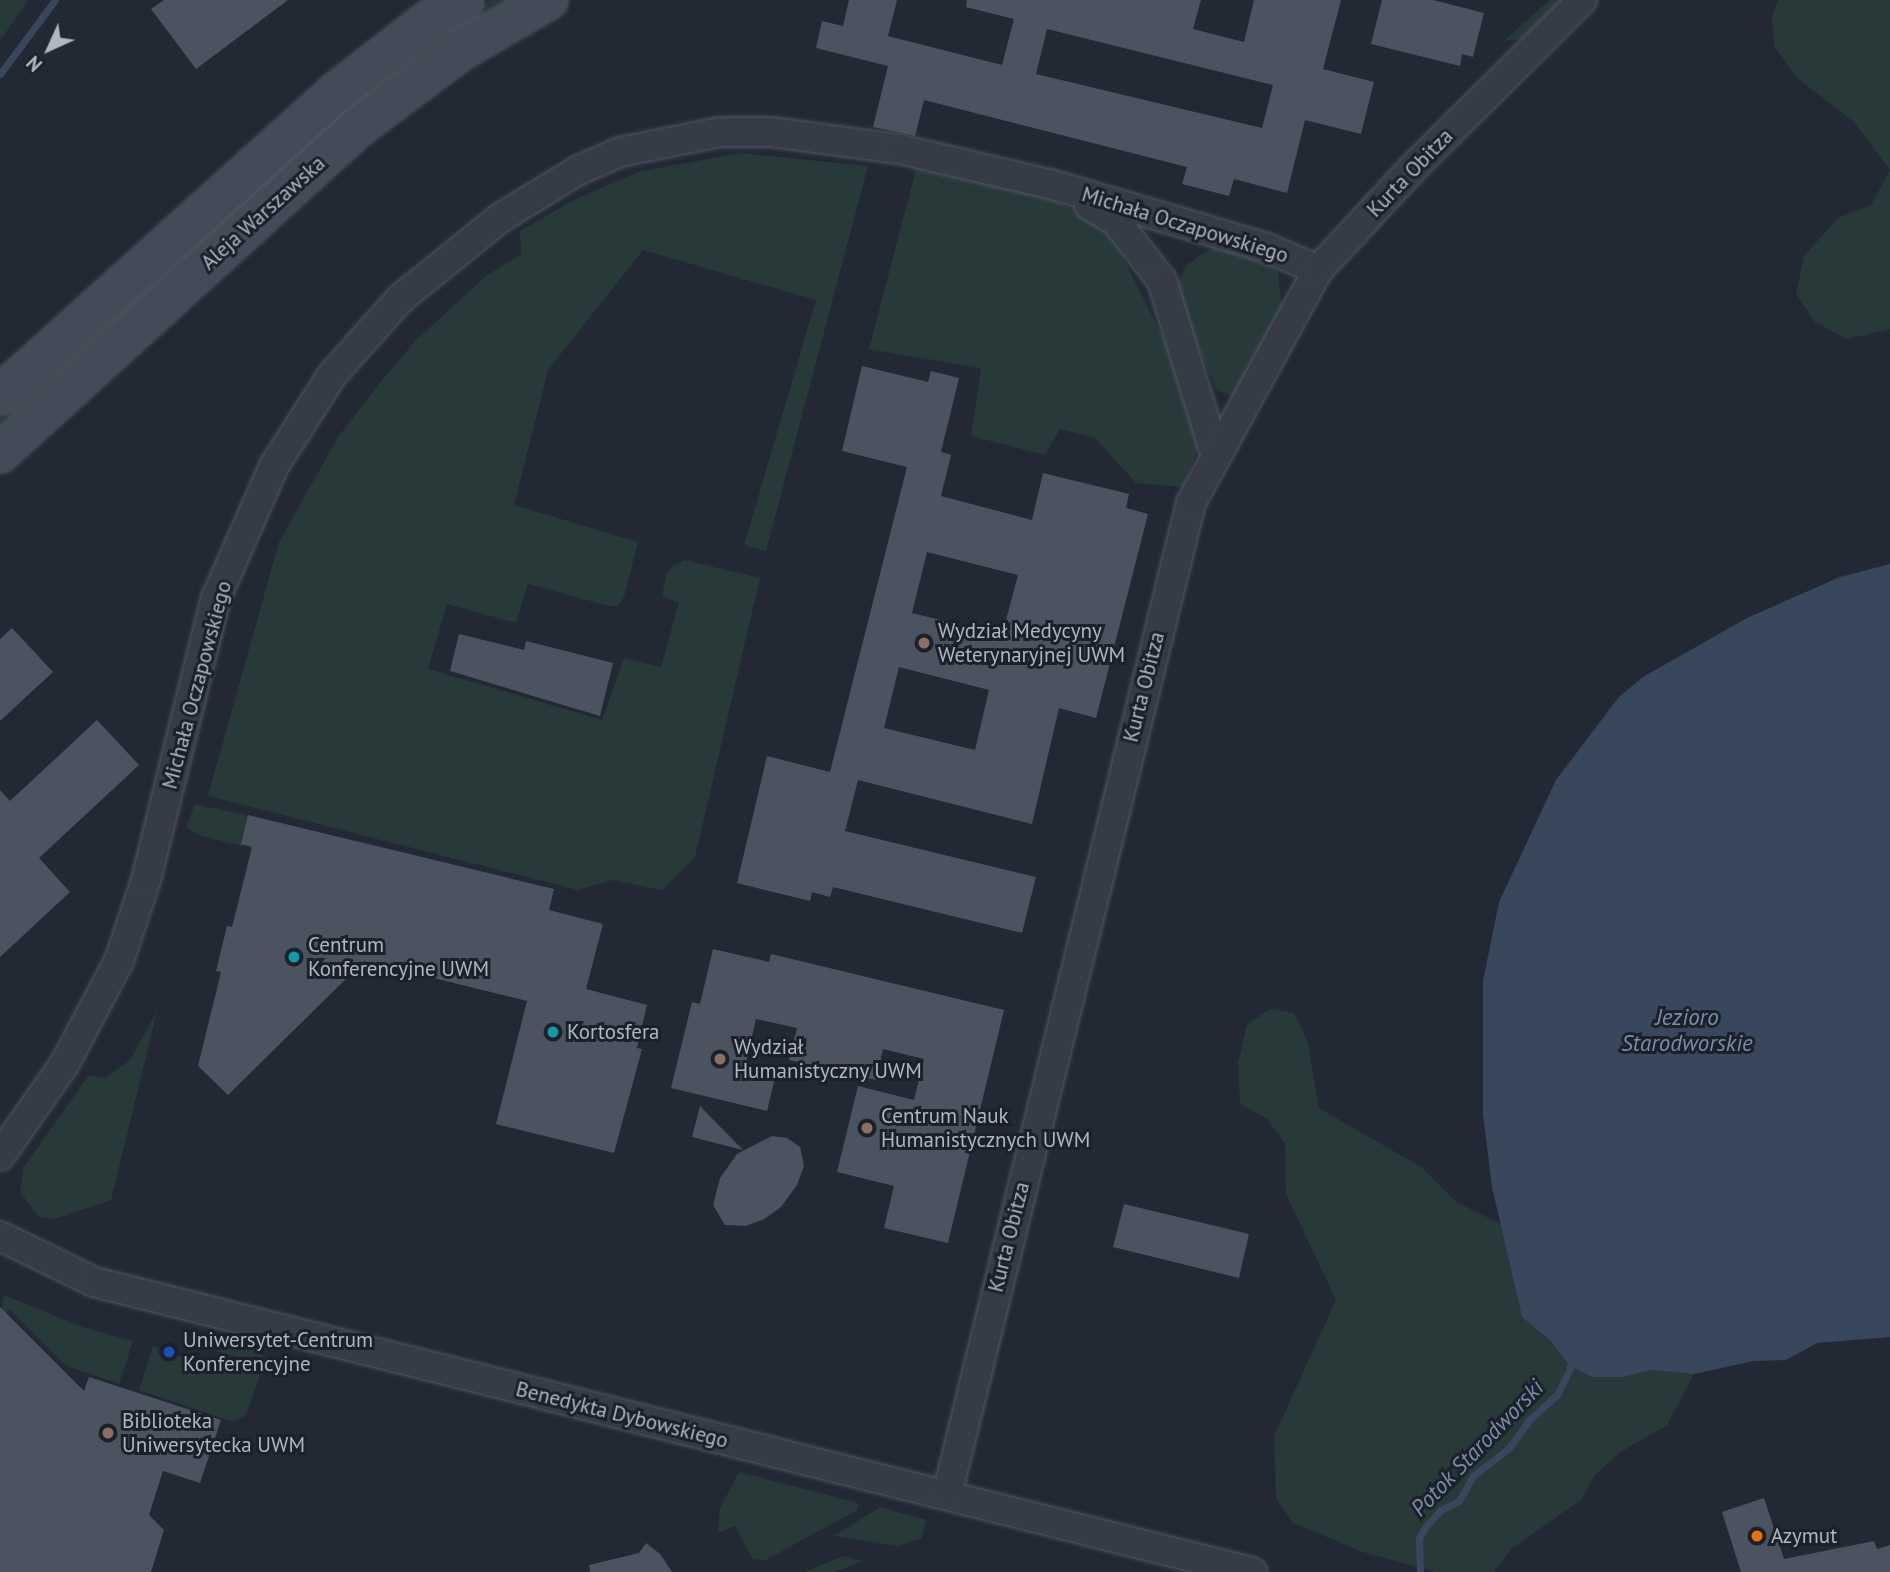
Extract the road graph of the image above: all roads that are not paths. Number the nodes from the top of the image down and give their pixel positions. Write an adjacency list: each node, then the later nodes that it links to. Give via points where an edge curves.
1 (464, 0): 6 (main road, Aleja Warszawska, via 429,20 335,93)
2 (548, 0): 7 (main road, Aleja Warszawska, via 460,51 357,128)
3 (1582, 0): 5 (street, Kurta Obitza)
4 (1050, 184): 5 (street, Michała Oczapowskiego, via 1267,248); 8 (street, Michała Oczapowskiego, via 1116,220 1162,281); 9 (street, Michała Oczapowskiego, via 835,137 720,132 620,152 577,171 500,218 400,299 332,375 302,418 245,526 216,598 152,857 118,961 65,1063)
5 (1318, 270): 8 (street, Kurta Obitza)
6 (0, 395)
7 (0, 453)
8 (1216, 456): 11 (street, Kurta Obitza, via 1184,526)
9 (0, 1156)
10 (0, 1236): 11 (street, Benedykta Dybowskiego, via 94,1282 427,1369)
11 (947, 1495): 12 (street, Benedykta Dybowskiego)
12 (1158, 1560): 13 (street, Benedykta Dybowskiego)
13 (1252, 1572)

